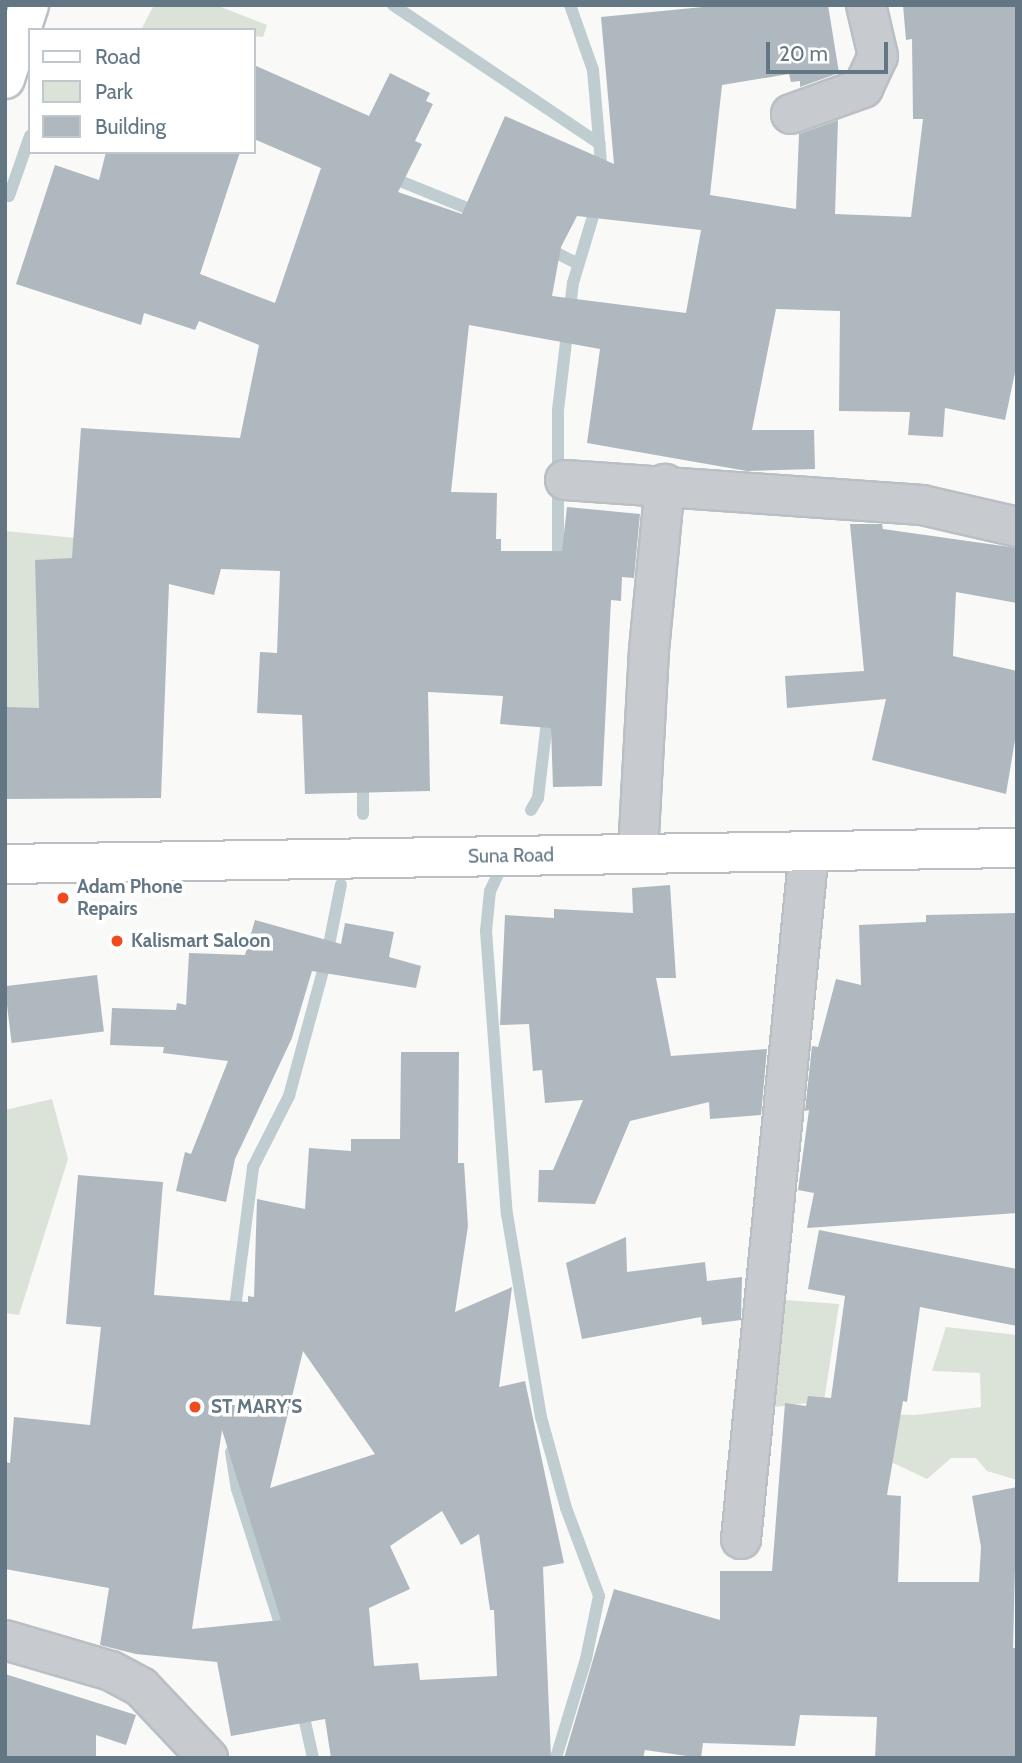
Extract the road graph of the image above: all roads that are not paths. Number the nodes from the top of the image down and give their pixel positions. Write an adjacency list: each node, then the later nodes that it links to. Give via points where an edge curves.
1 (29, 5): 3 (street)
2 (866, 5): 4 (street, via 878,56 863,88)
3 (5, 79)
4 (791, 114)
5 (565, 480): 6 (street)
6 (665, 484): 7 (street, via 922,505); 10 (street, via 649,650)
7 (1017, 527)
8 (1017, 848): 9 (street, Suna Road)
9 (809, 851): 10 (street, Suna Road); 12 (street)
10 (638, 853): 11 (street, Suna Road)
11 (5, 864)
12 (741, 1539)
13 (5, 1640): 14 (street, via 111,1671 141,1687)
14 (208, 1758)

